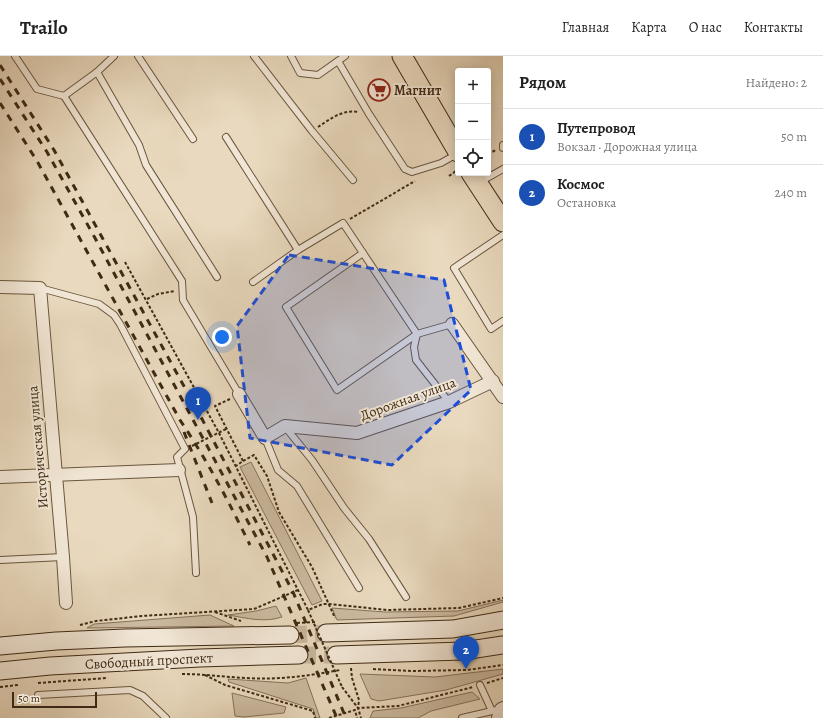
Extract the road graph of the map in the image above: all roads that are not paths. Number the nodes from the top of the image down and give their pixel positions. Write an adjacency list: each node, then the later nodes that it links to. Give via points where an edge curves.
1 (15, 56): 10 (lane, via 37,90)
2 (114, 56): 9 (lane)
3 (138, 56): 12 (lane)
4 (254, 56): 18 (lane)
5 (290, 56): 8 (lane, via 300,73 318,75)
6 (345, 56): 8 (lane)
7 (402, 56): 13 (main road)
8 (338, 61): 14 (lane, via 405,169 412,172 441,163)
9 (97, 72): 10 (lane); 23 (lane, via 139,145 146,166)
10 (64, 96): 31 (lane, via 182,281 183,300)
11 (226, 137): 21 (lane)
12 (194, 139)
13 (455, 147)
14 (455, 154)
15 (503, 169): 16 (lane)
16 (491, 171)
17 (468, 176): 19 (main road)
18 (353, 180)
19 (503, 222)
20 (503, 235): 27 (lane, via 454,268 491,329)
21 (298, 250): 22 (lane, via 343,223); 24 (lane)
22 (363, 253): 29 (lane); 29 (lane, via 286,307 337,390)
23 (216, 277)
24 (253, 282)
25 (0, 287): 26 (street)
26 (40, 288): 36 (lane, via 99,304 114,315 185,449 176,457); 37 (street, Историческая улица)
27 (503, 321)
28 (452, 324): 29 (lane); 30 (street)
29 (417, 334): 33 (lane, via 414,347 416,360)
30 (493, 381): 32 (street); 33 (street, Дорожная улица)
31 (235, 396): 35 (street)
32 (503, 397)
33 (449, 402): 34 (street, Дорожная улица, via 357,433)
34 (285, 426): 35 (street); 43 (lane, via 369,539)
35 (265, 438): 42 (lane, via 278,470 297,486)
36 (179, 470): 37 (street); 41 (lane, via 193,517)
37 (55, 475): 38 (street); 39 (street, Историческая улица)
38 (0, 477)
39 (63, 557): 40 (lane); 44 (street, Историческая улица)
40 (0, 560)
41 (196, 573)
42 (359, 588)
43 (406, 597)
44 (66, 603)
45 (503, 620): 46 (main road, via 453,629)
46 (331, 627)
47 (290, 634): 49 (main road, Свободный проспект, via 124,638)
48 (503, 645): 51 (main road, via 463,651)
49 (0, 646)
50 (299, 655): 52 (main road, Свободный проспект, via 192,658)
51 (336, 655)
52 (0, 671)
53 (480, 685): 55 (lane)
54 (38, 695): 56 (lane, via 130,690 143,696)
55 (498, 711): 57 (lane)
56 (166, 718)
57 (462, 718)

